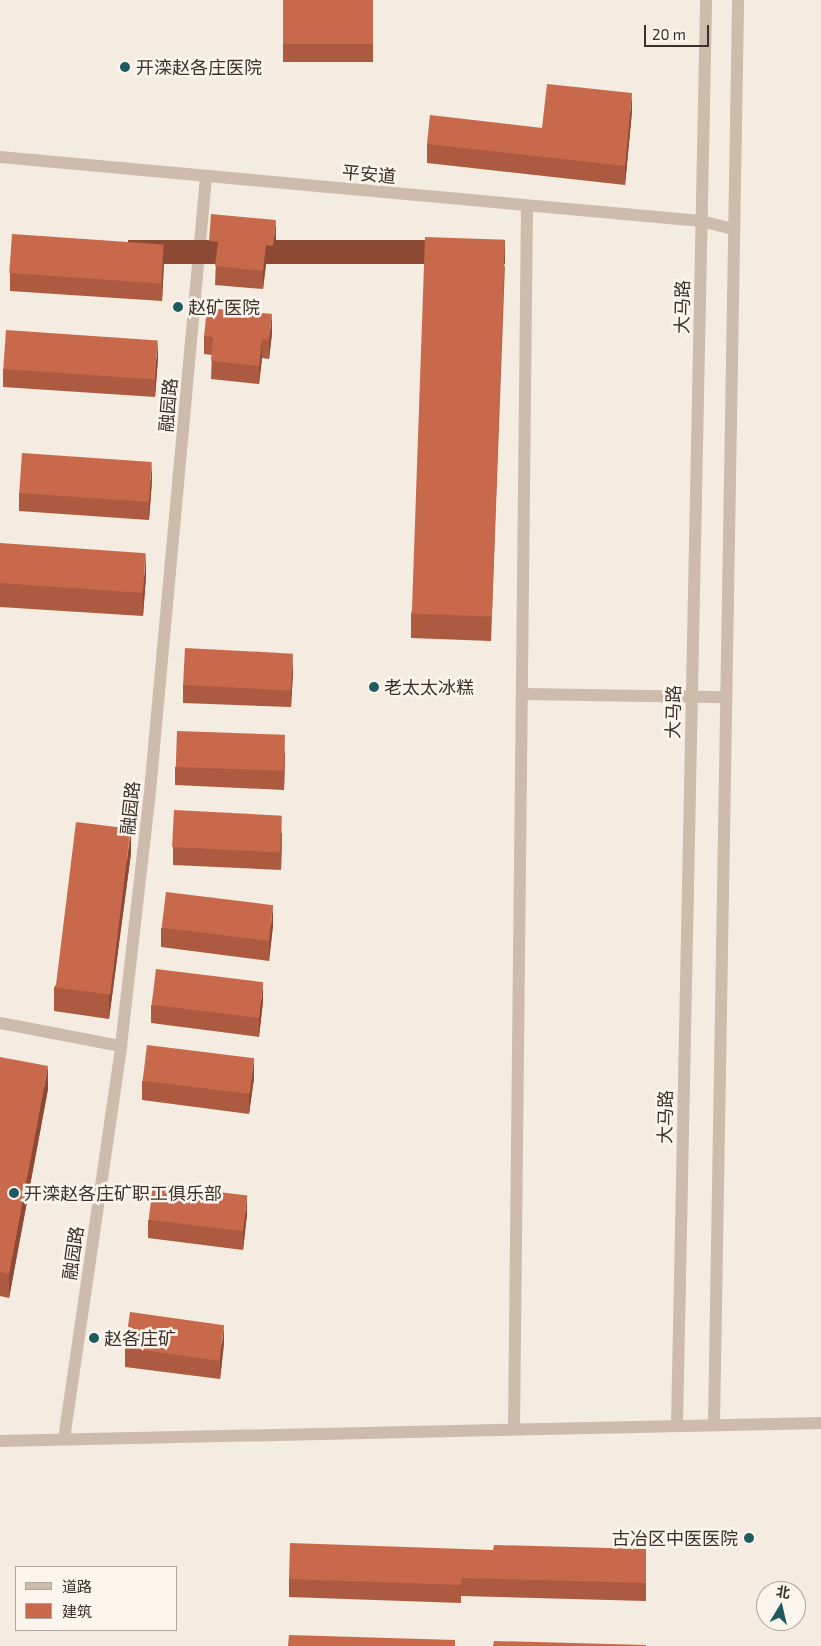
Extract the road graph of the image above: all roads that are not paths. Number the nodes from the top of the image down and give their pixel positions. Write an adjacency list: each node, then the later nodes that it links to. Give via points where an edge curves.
1 (706, 0): 6 (street, 大马路)
2 (738, 0): 7 (street)
3 (0, 157): 4 (street, 平安道)
4 (206, 177): 5 (street, 平安道); 12 (street, 融园路, via 149,802)
5 (527, 206): 6 (street, 平安道); 8 (street)
6 (701, 221): 7 (street, 平安道); 9 (street, 大马路)
7 (733, 229): 10 (street)
8 (522, 694): 9 (street); 16 (street)
9 (691, 696): 10 (street); 15 (street, 大马路)
10 (725, 697): 13 (street)
11 (0, 1023): 12 (street)
12 (120, 1046): 17 (street, 融园路)
13 (714, 1424): 14 (street); 15 (street)
14 (821, 1424)
15 (677, 1425): 16 (street)
16 (514, 1428): 17 (street)
17 (64, 1439): 18 (street)
18 (0, 1441)

